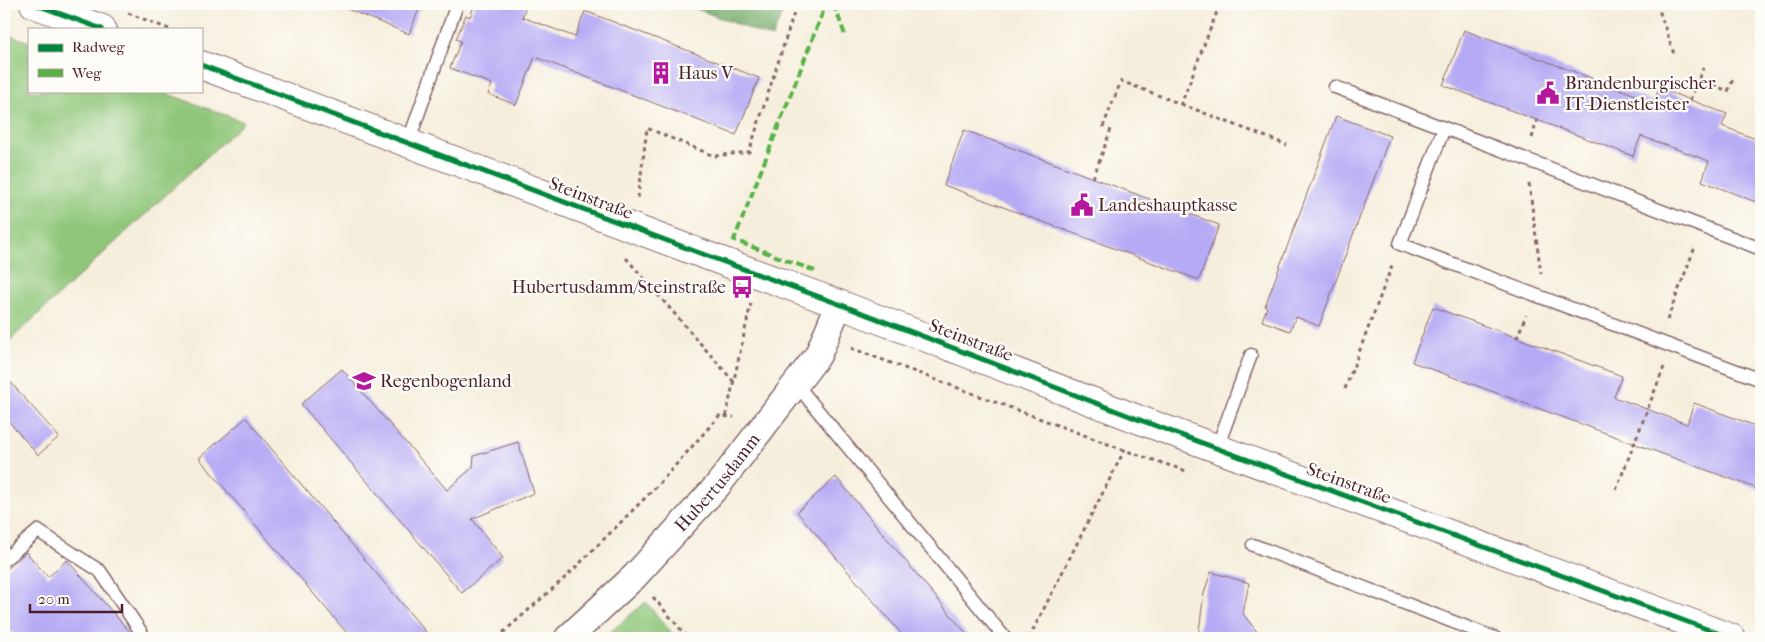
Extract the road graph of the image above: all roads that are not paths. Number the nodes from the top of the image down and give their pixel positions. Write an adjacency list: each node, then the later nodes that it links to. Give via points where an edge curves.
1 (34, 4): 3 (street)
2 (457, 4): 7 (lane)
3 (99, 28)
4 (202, 65): 7 (street, Steinstraße)
5 (1335, 87): 6 (lane)
6 (1444, 128): 8 (lane); 11 (lane, via 1400,244)
7 (408, 143): 9 (street, Steinstraße)
8 (1761, 249)
9 (839, 304): 12 (street, Hubertusdamm, via 818,355); 13 (street, Steinstraße)
10 (1252, 355): 13 (lane)
11 (1761, 380)
12 (796, 384): 17 (street, Hubertusdamm, via 718,485 635,576); 18 (lane)
13 (1217, 448): 20 (street, Steinstraße)
14 (1253, 545): 19 (lane)
15 (4, 560): 16 (lane, via 38,531 100,571)
16 (145, 638)
17 (568, 638)
18 (1005, 638)
19 (1495, 638)
20 (1731, 638)

